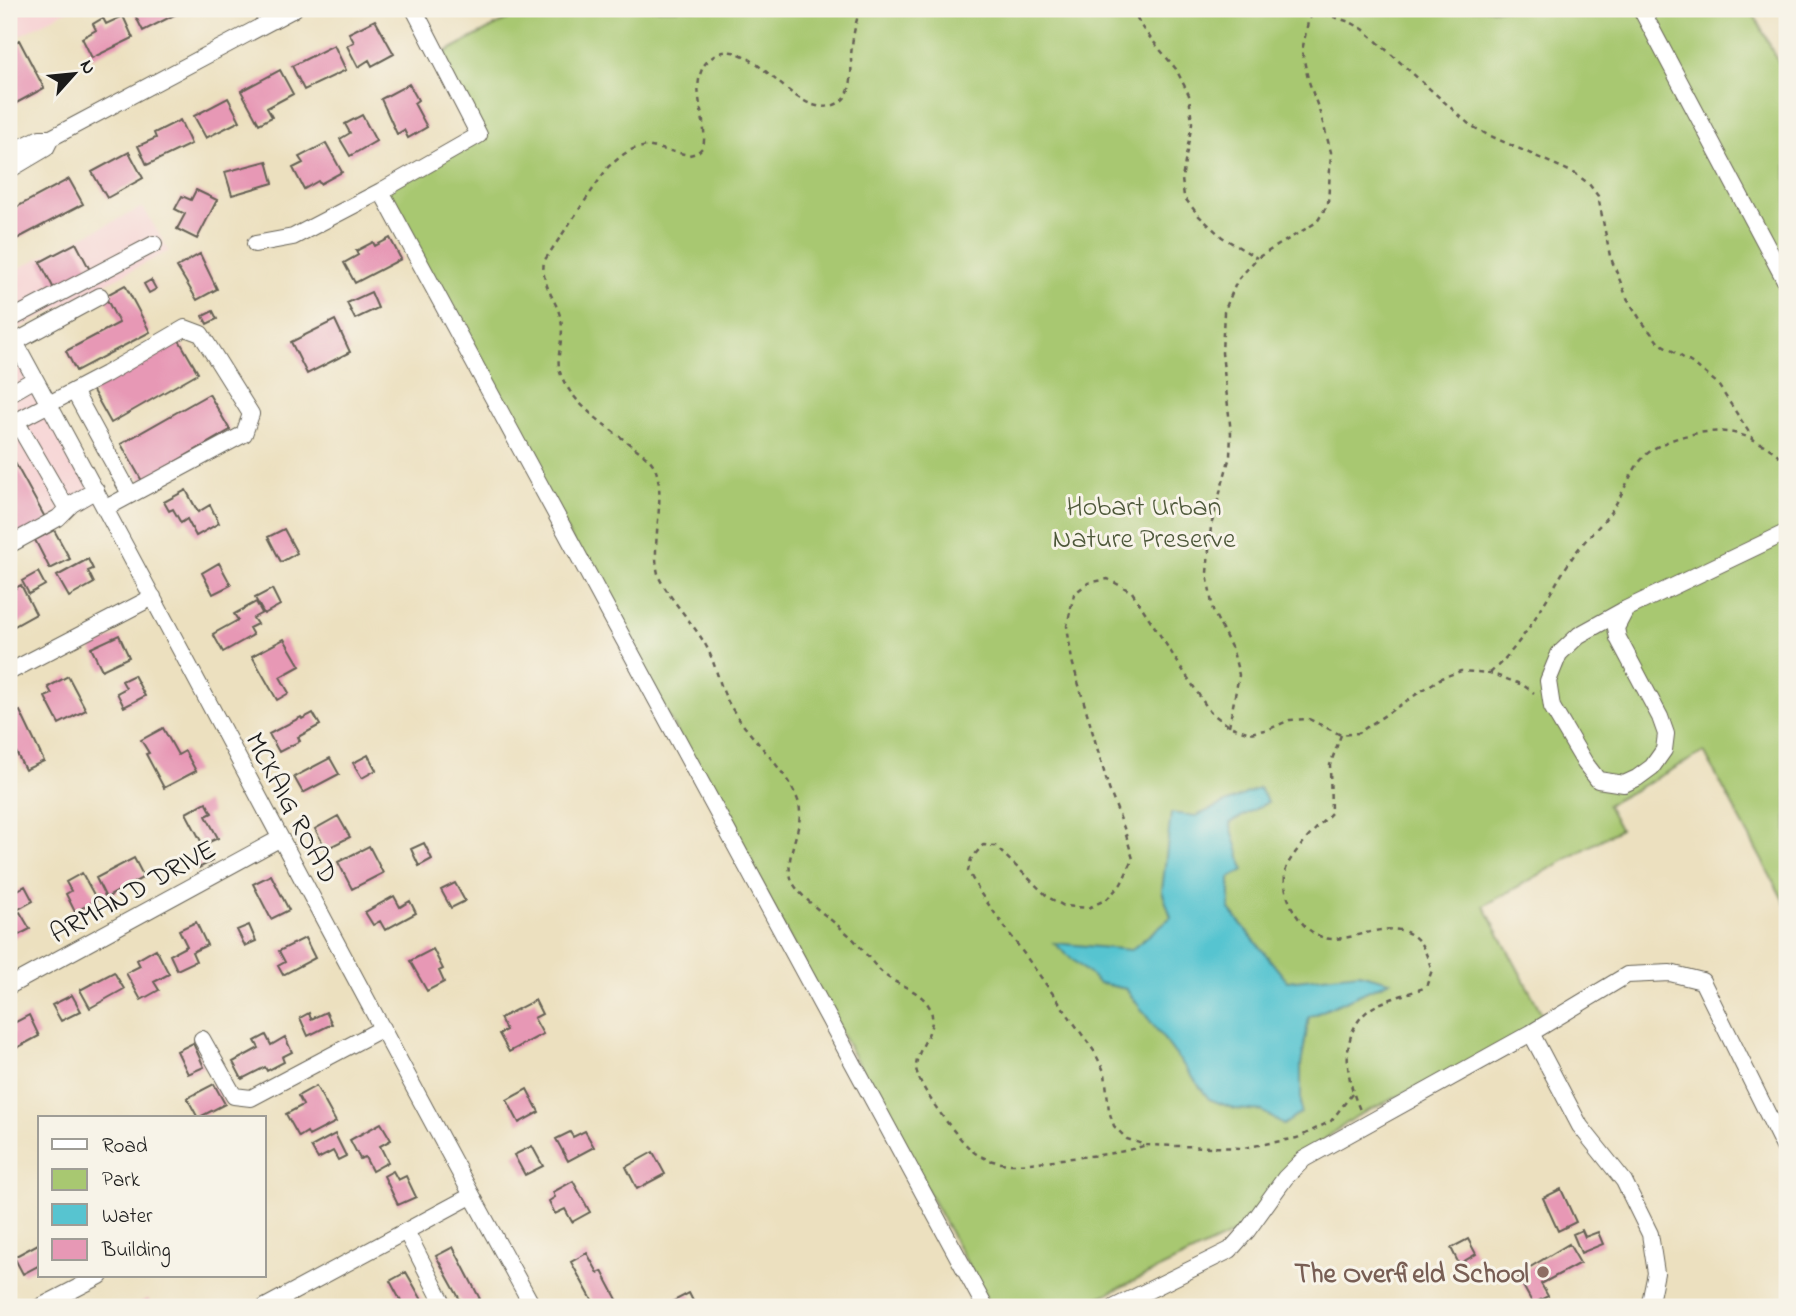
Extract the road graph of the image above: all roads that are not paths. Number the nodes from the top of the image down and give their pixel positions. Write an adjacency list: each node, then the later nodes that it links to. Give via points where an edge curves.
1 (294, 9): 4 (street)
2 (414, 9): 7 (street, via 479,135)
3 (1641, 9): 10 (street)
4 (51, 138): 5 (street, via 40,138); 6 (street, via 46,148)
5 (9, 153)
6 (9, 170)
7 (380, 191): 9 (street, via 293,237); 41 (street)
8 (154, 244): 12 (street)
9 (254, 244)
10 (1787, 284)
11 (100, 296): 13 (street)
12 (9, 320)
13 (10, 335): 14 (street, MCKAIG ROAD)
14 (35, 379): 16 (street); 17 (street, MCKAIG ROAD)
15 (74, 391): 17 (street); 20 (street); 20 (street, via 185,328 201,334 251,414 244,434)
16 (9, 394)
17 (49, 405): 18 (street); 19 (street, MCKAIG ROAD)
18 (13, 423): 22 (street)
19 (96, 490): 21 (street, MCKAIG ROAD); 22 (street)
20 (130, 494): 21 (street)
21 (106, 508): 25 (street, MCKAIG ROAD)
22 (67, 509): 24 (street, via 58,519)
23 (1787, 532): 26 (street)
24 (9, 545)
25 (153, 597): 27 (street); 28 (street, MCKAIG ROAD)
26 (1626, 609): 26 (street, via 1579,635 1559,654 1548,681 1552,706 1598,780 1624,784 1652,767 1664,750 1666,734 1618,639 1616,628)
27 (9, 672)
28 (279, 839): 29 (street, ARMAND DRIVE); 30 (street, MCKAIG ROAD)
29 (9, 986)
30 (383, 1028): 32 (street, via 251,1098 234,1096); 34 (street, MCKAIG ROAD)
31 (1531, 1033): 33 (street, via 1627,975 1670,974 1702,982); 42 (street, via 1304,1159 1230,1250); 43 (street, via 1580,1126 1624,1181 1650,1234 1656,1273)
32 (202, 1039)
33 (1787, 1153)
34 (471, 1196): 35 (street); 40 (street, MCKAIG ROAD)
35 (406, 1231): 38 (street); 39 (street)
36 (96, 1278): 37 (street)
37 (40, 1307)
38 (265, 1307)
39 (445, 1307)
40 (533, 1307)
41 (985, 1307)
42 (1115, 1307)
43 (1649, 1307)

